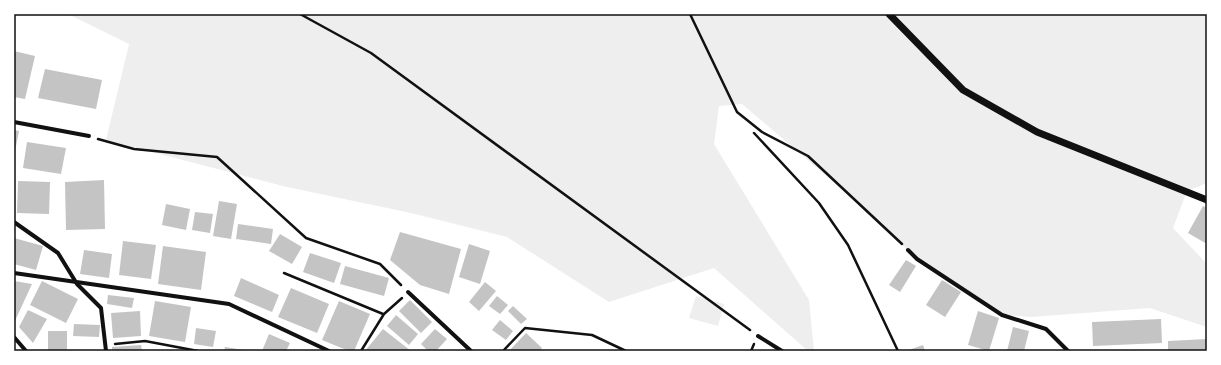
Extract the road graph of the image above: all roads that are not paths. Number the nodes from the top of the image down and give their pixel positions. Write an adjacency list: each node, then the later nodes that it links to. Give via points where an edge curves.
1 (889, 14): 4 (street, via 963,90 1037,132)
2 (14, 122): 3 (street)
3 (89, 136)
4 (1207, 200)
5 (14, 222): 8 (street, via 58,253)
6 (908, 250): 17 (street, via 917,259 1002,315 1046,329)
7 (14, 273): 8 (street)
8 (77, 284): 13 (street, via 101,308); 14 (street, via 229,304)
9 (408, 292): 15 (street)
10 (758, 336): 16 (street)
11 (14, 337): 12 (street)
12 (26, 351)
13 (106, 351)
14 (328, 351)
15 (471, 351)
16 (782, 351)
17 (1068, 351)

